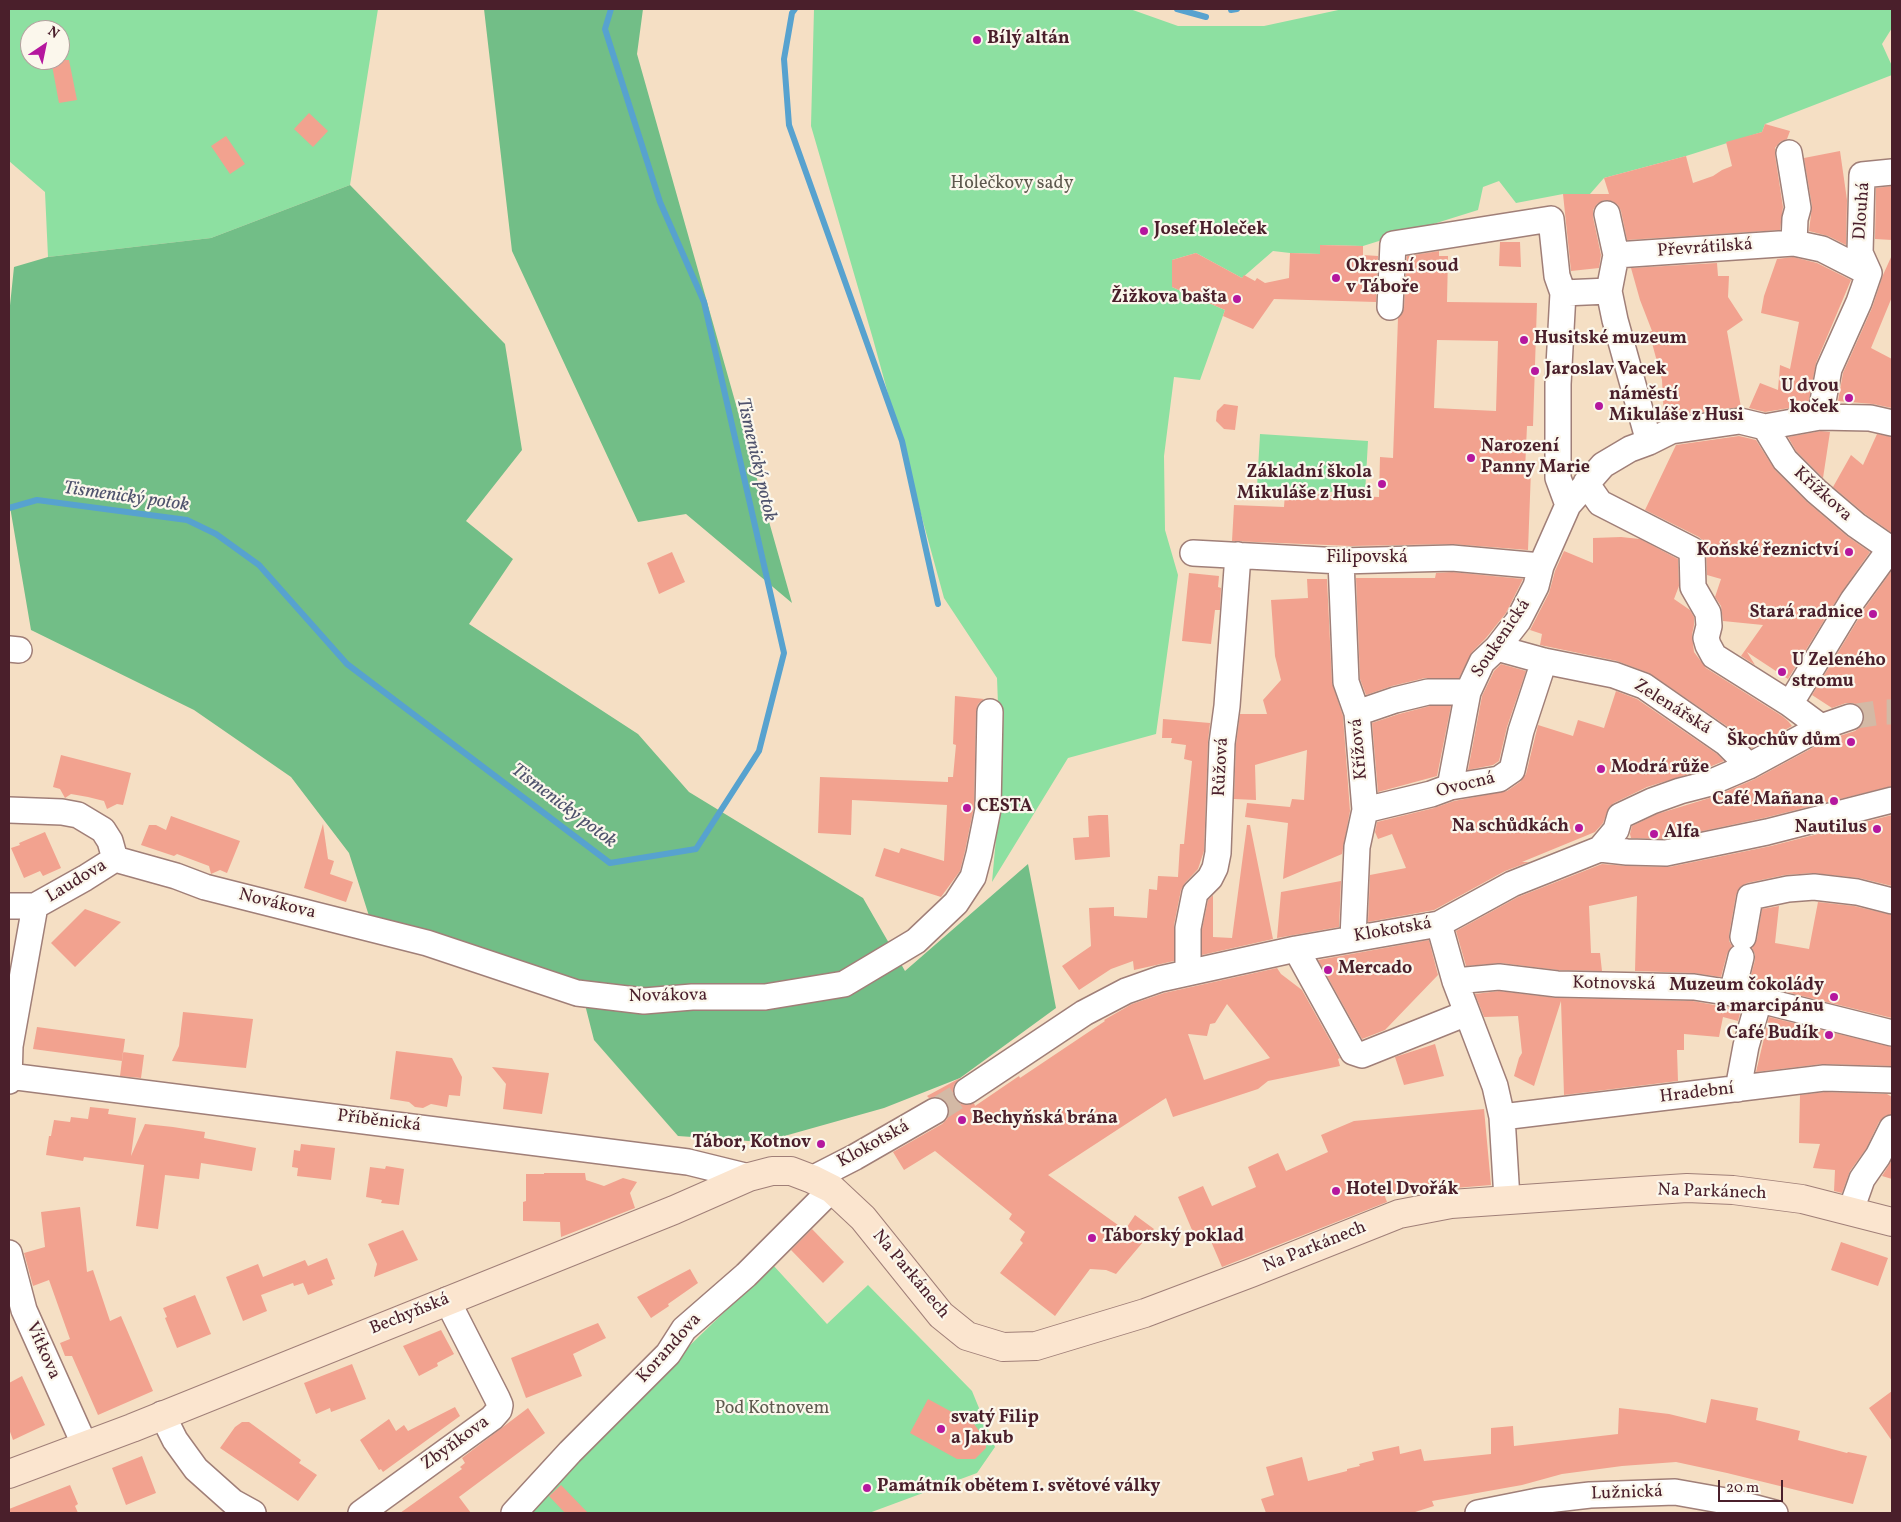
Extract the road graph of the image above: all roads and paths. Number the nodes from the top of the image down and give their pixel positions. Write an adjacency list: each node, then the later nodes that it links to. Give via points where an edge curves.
1 (1789, 153): 4 (street, via 1798,208 1794,219)
2 (1892, 172): 6 (street, Dlouhá, via 1862,175 1860,253)
3 (1607, 214): 5 (street)
4 (1794, 243): 5 (street, Převrátilská); 6 (street, Převrátilská, via 1822,249)
5 (1616, 255): 7 (street)
6 (1869, 273): 10 (street, via 1829,370)
7 (1609, 291): 8 (street); 13 (street)
8 (1563, 293): 9 (street, via 1557,276 1551,219 1393,244); 15 (street, via 1558,384 1558,478)
9 (1390, 307)
10 (1820, 417): 11 (street, via 1870,418); 12 (street)
11 (1892, 423)
12 (1765, 427): 13 (street, Soukenická, via 1740,421 1671,431); 16 (street, Křížkova, via 1791,466 1856,526)
13 (1649, 442): 14 (street, Soukenická, via 1603,465)
14 (1586, 484): 15 (street, Soukenická); 24 (street, via 1600,503 1692,550 1692,587 1708,613 1706,638 1714,656)
15 (1568, 505): 19 (street, Soukenická)
16 (1891, 549): 24 (street, via 1853,600)
17 (1193, 553): 18 (street, Filipovská)
18 (1238, 555): 20 (street, Filipovská); 42 (street, Růžová, via 1222,742 1218,853 1210,878 1195,893 1188,928)
19 (1544, 559): 20 (street, Filipovská); 21 (street, Soukenická, via 1536,586 1518,621)
20 (1341, 561): 26 (street, Křížová, via 1346,682)
21 (1497, 648): 22 (street, Zelenářská); 23 (street, Soukenická, via 1482,662)
22 (1544, 661): 29 (street, Zelenářská, via 1614,675 1644,686 1726,743); 30 (street, Ovocná, via 1512,770 1499,779)
23 (1468, 692): 26 (street, via 1428,692); 30 (street, Soukenická)
24 (1790, 704): 28 (street)
25 (990, 712): 35 (street, Novákova, via 988,809 973,877 956,903 916,941 844,984 765,997 644,1001 577,992 428,943 214,889)
26 (1358, 713): 33 (street, Křížová)
27 (1850, 717): 28 (street)
28 (1821, 727): 29 (street)
29 (1749, 766): 34 (street, via 1620,816 1616,830)
30 (1450, 787): 33 (street, Ovocná)
31 (1892, 800): 34 (street, Klokotská, via 1767,832 1666,853)
32 (9, 810): 35 (street, via 78,815 103,830)
33 (1365, 810): 40 (street, Křížová, via 1357,847)
34 (1600, 849): 39 (street, Klokotská, via 1512,884)
35 (115, 859): 38 (street, Laudova)
36 (1892, 901): 44 (street, via 1857,892 1814,887 1750,897)
37 (9, 906): 38 (street, Laudova)
38 (35, 906): 48 (street, via 10,1046)
39 (1439, 924): 40 (street, Klokotská); 43 (street)
40 (1353, 938): 41 (street, Klokotská)
41 (1296, 949): 42 (street, Klokotská); 46 (street, via 1353,1052 1362,1055)
42 (1188, 972): 52 (street, Klokotská, via 1126,991 1084,1013)
43 (1455, 981): 44 (street, Kotnovská, via 1499,978 1557,984 1694,987); 46 (street)
44 (1732, 993): 45 (street, Kotnovská)
45 (1759, 1000): 47 (street, Kotnovská); 51 (street)
46 (1467, 1013): 54 (street, via 1495,1086)
47 (1892, 1033)
48 (9, 1076): 50 (street); 56 (street, Příběnická, via 694,1162)
49 (1892, 1080): 51 (street, Hradební, via 1824,1078)
50 (9, 1081)
51 (1738, 1089): 54 (street, Hradební)
52 (967, 1091)
53 (935, 1111): 57 (street, Klokotská, via 855,1157)
54 (1502, 1117): 58 (street)
55 (1892, 1128): 59 (street, via 1862,1179)
56 (749, 1177): 57 (main road, Bechyňská, via 781,1170); 62 (main road, Bechyňská)
57 (822, 1184): 58 (main road, Na Parkánech, via 863,1218 941,1315 967,1336 1003,1347 1036,1346 1145,1313 1399,1214 1451,1204); 68 (street, Korandova, via 746,1275 684,1329 668,1354)
58 (1507, 1199): 59 (main road, Na Parkánech, via 1687,1188 1733,1190)
59 (1850, 1210): 60 (main road, Na Parkánech)
60 (1892, 1222)
61 (9, 1252): 64 (street, Vítkova, via 24,1310)
62 (447, 1300): 63 (main road, Bechyňská); 67 (street, Zbyňkova, via 497,1398 499,1410)
63 (162, 1414): 64 (main road, Bechyňská); 66 (street, via 175,1440 196,1469 233,1502)
64 (85, 1446): 65 (main road, Bechyňská)
65 (9, 1474)
66 (253, 1513)
67 (361, 1513)
68 (514, 1513)
69 (1478, 1513): 70 (street, Lužnická, via 1538,1501 1675,1492)
70 (1775, 1513)

